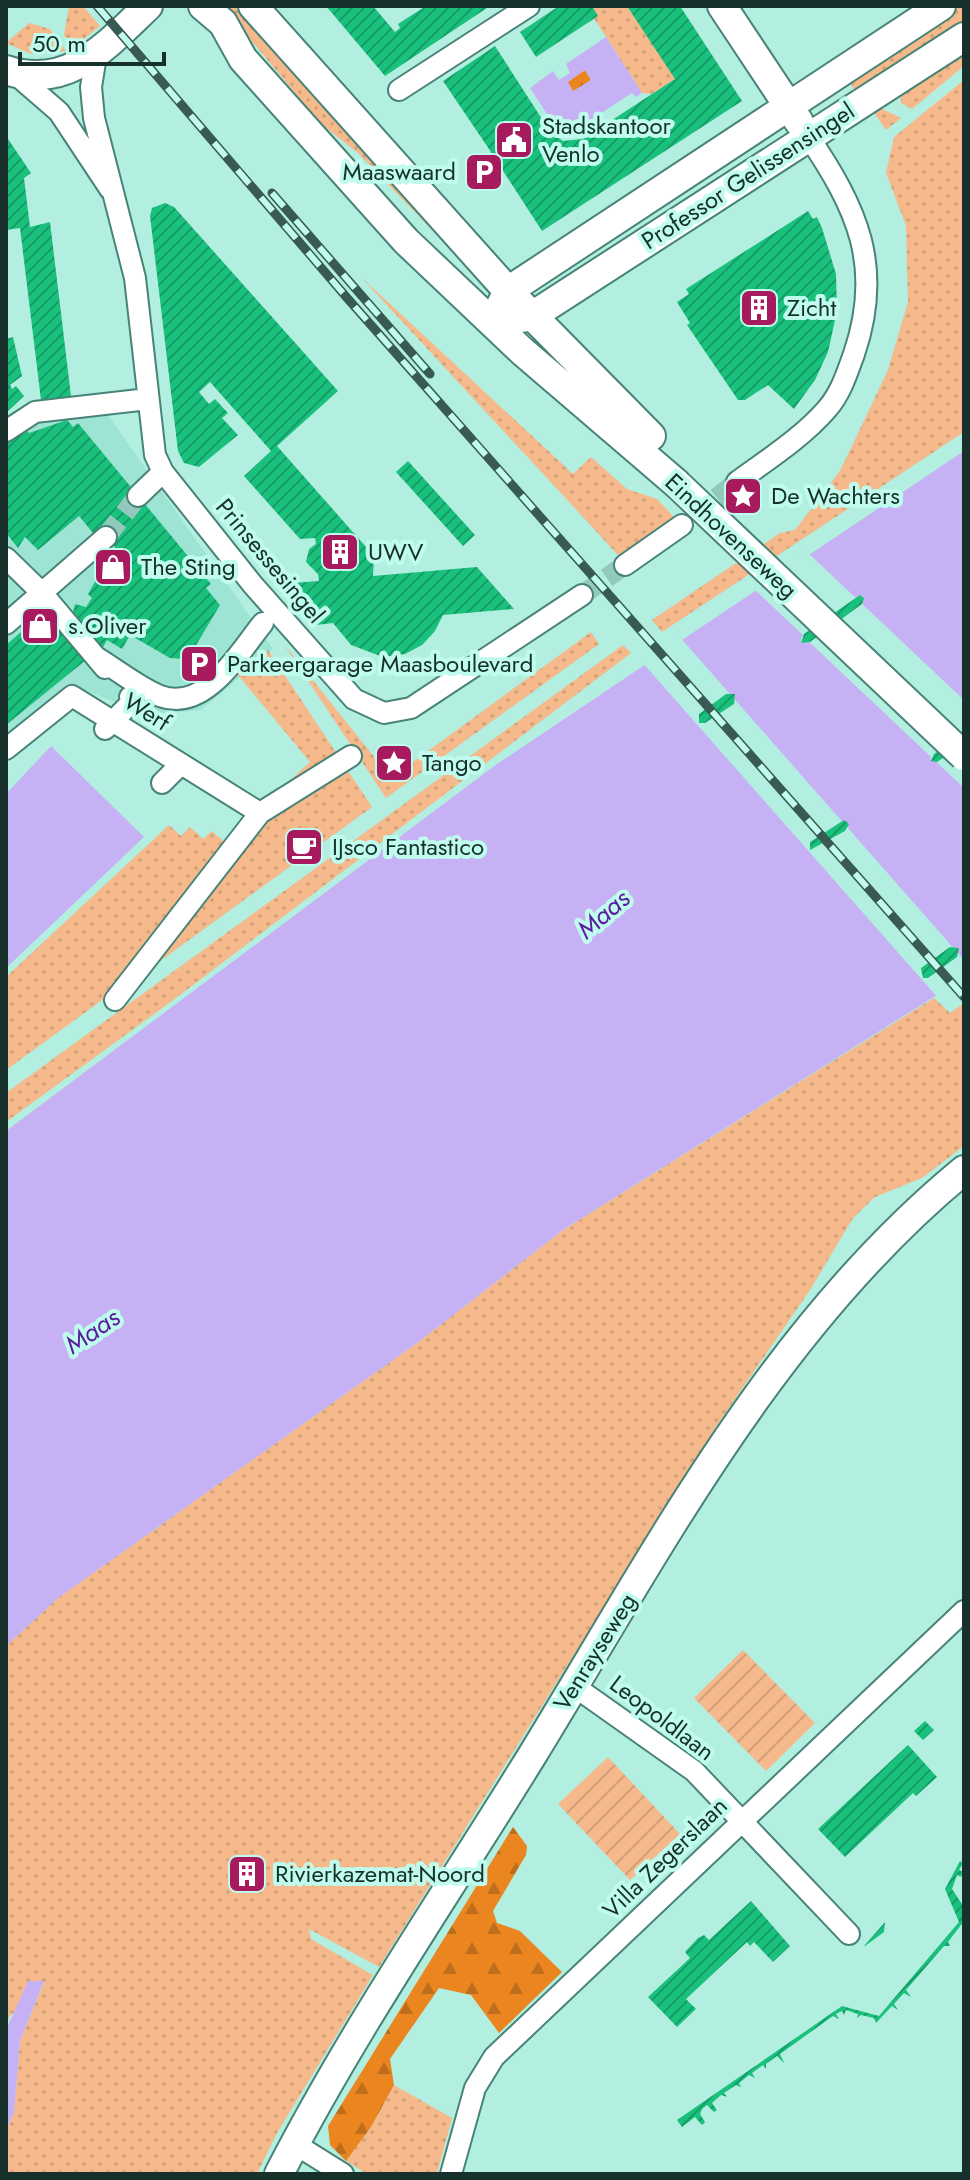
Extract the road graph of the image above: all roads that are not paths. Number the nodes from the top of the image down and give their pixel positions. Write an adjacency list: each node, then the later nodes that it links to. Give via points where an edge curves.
1 (148, 6): 8 (main road)
2 (203, 6): 16 (main road, Eindhovenseweg, via 223,23 243,59 323,150)
3 (253, 6): 14 (main road, Eindhovenseweg)
4 (529, 6): 10 (street)
5 (722, 6): 11 (main road)
6 (941, 6): 11 (main road, Professor Gelissensingel)
7 (964, 37): 12 (main road, Professor Gelissensingel)
8 (96, 56): 9 (main road, via 54,75); 13 (street, Prinsessesingel, via 91,98)
9 (10, 71): 13 (street, Prinsessesingel, via 59,112)
10 (399, 90)
11 (789, 108): 12 (main road); 14 (main road, Professor Gelissensingel)
12 (808, 136): 15 (main road, Professor Gelissensingel); 21 (street, via 844,190 864,249 866,303 860,334 844,382 825,411)
13 (110, 189): 17 (street, Prinsessesingel, via 135,278)
14 (508, 291): 15 (main road, Eindhovenseweg); 16 (main road)
15 (532, 316): 16 (main road); 20 (main road, Eindhovenseweg)
16 (492, 324): 20 (main road, Eindhovenseweg)
17 (148, 399): 18 (street, via 35,412); 19 (street, Prinsessesingel, via 155,455)
18 (6, 431)
19 (163, 472): 22 (street); 28 (street, Prinsessesingel, via 354,699 384,713 411,708)
20 (683, 478): 35 (main road, Eindhovenseweg); 38 (main road, Eindhovenseweg, bridge)
21 (737, 482)
22 (138, 496)
23 (682, 525): 26 (street)
24 (106, 537): 27 (street)
25 (6, 558): 27 (street)
26 (625, 565)
27 (42, 593): 30 (street); 31 (street)
28 (582, 595)
29 (263, 623): 31 (street, via 213,685 189,697 162,697)
30 (6, 624)
31 (101, 655): 32 (street)
32 (114, 680)
33 (130, 697): 34 (street, via 133,701)
34 (109, 726): 36 (street, Werf, via 72,696); 39 (street, Werf)
35 (964, 732)
36 (12, 747)
37 (351, 756): 41 (street)
38 (964, 756)
39 (181, 764): 40 (street); 41 (street, Werf)
40 (162, 783)
41 (260, 813): 42 (street)
42 (115, 1000)
43 (964, 1170): 45 (main road, Venrayseweg, via 878,1248 822,1310 760,1392)
44 (964, 1611): 46 (street, Villa Zegerslaan)
45 (574, 1686): 46 (street, Leopoldlaan, via 694,1771); 48 (main road, Venrayseweg)
46 (742, 1821): 47 (street, Leopoldlaan); 51 (street, Villa Zegerslaan, via 494,2057 475,2088)
47 (849, 1934)
48 (295, 2144): 49 (main road, Venrayseweg); 50 (street)
49 (279, 2174)
50 (343, 2174)
51 (451, 2174)

